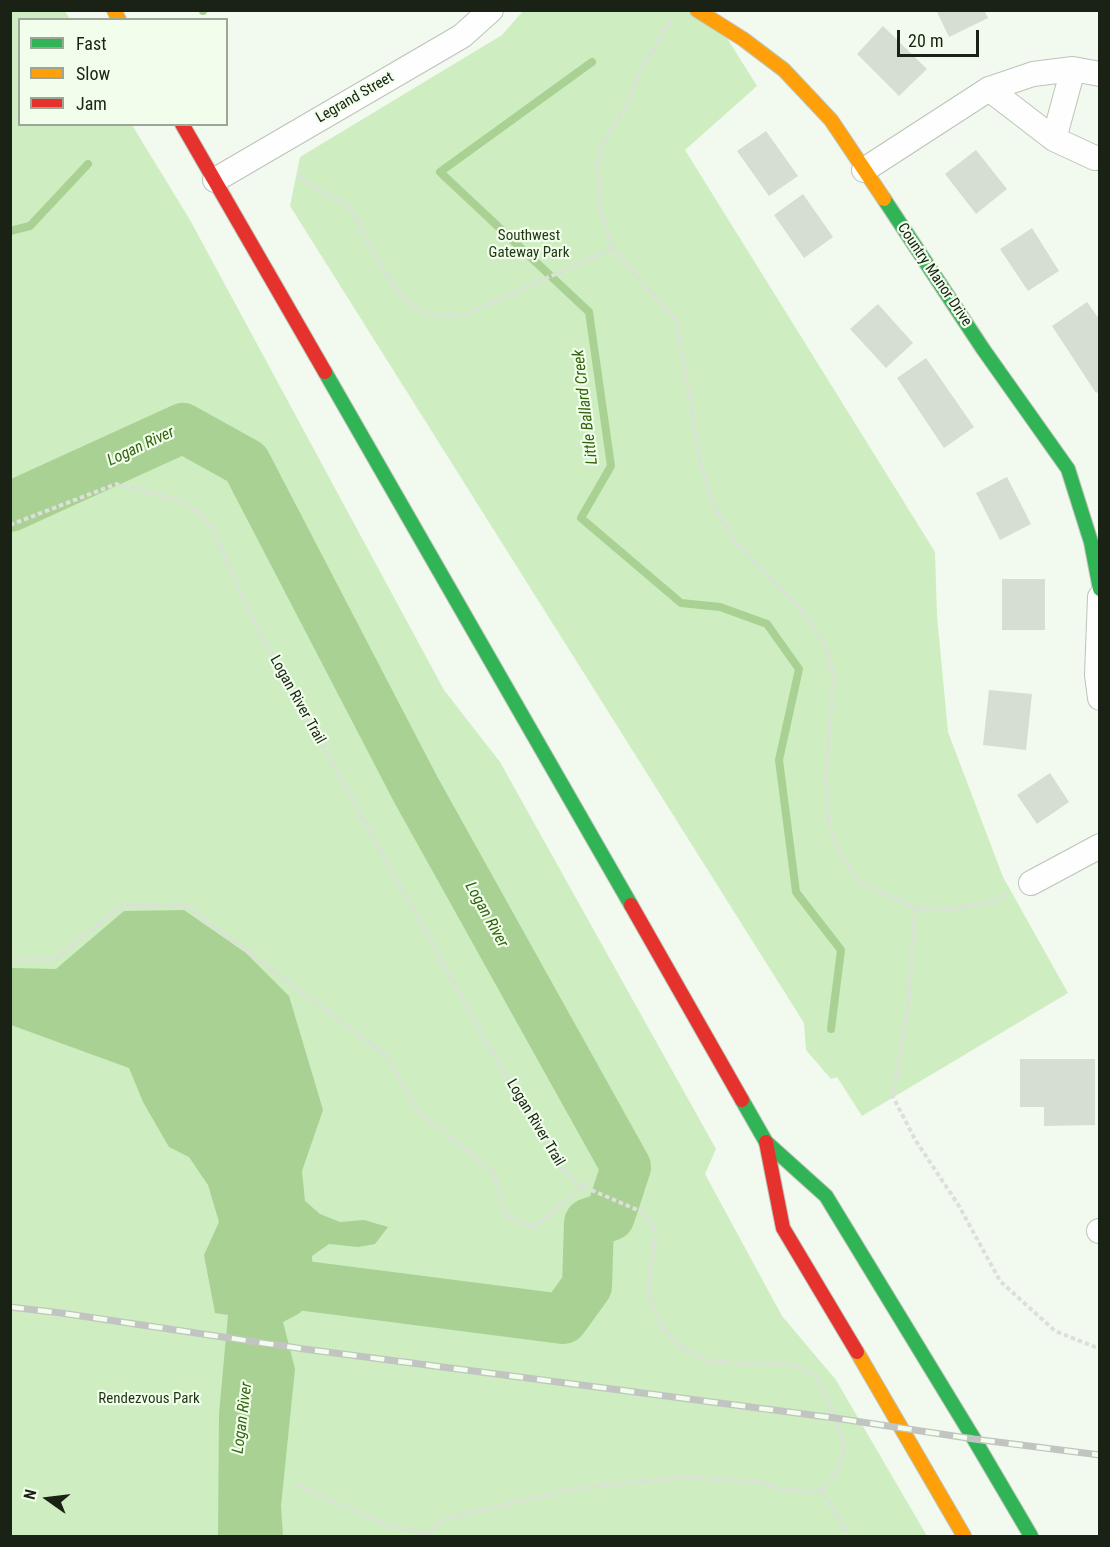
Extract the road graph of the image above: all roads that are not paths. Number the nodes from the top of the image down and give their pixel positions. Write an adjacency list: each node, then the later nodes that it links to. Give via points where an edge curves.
1 (491, 10): 10 (street, Legrand Street, via 462,36)
2 (697, 10): 9 (main road, Country Manor Drive, via 784,70 831,120)
3 (1073, 69): 4 (street); 5 (street, via 1033,74); 7 (street)
4 (1100, 74)
5 (989, 89): 7 (street); 9 (street)
6 (183, 126): 10 (main road)
7 (1054, 139): 8 (street)
8 (1100, 158)
9 (864, 170): 11 (main road, Country Manor Drive, via 1068,469)
10 (215, 180): 17 (main road)
11 (1095, 541): 12 (main road, Country Manor Drive)
12 (1100, 589)
13 (1100, 597): 14 (street)
14 (1100, 698)
15 (1100, 846): 16 (street)
16 (1031, 883)
17 (766, 1142): 18 (main road, via 783,1228); 19 (main road, via 826,1197)
18 (964, 1536)
19 (1031, 1536)

